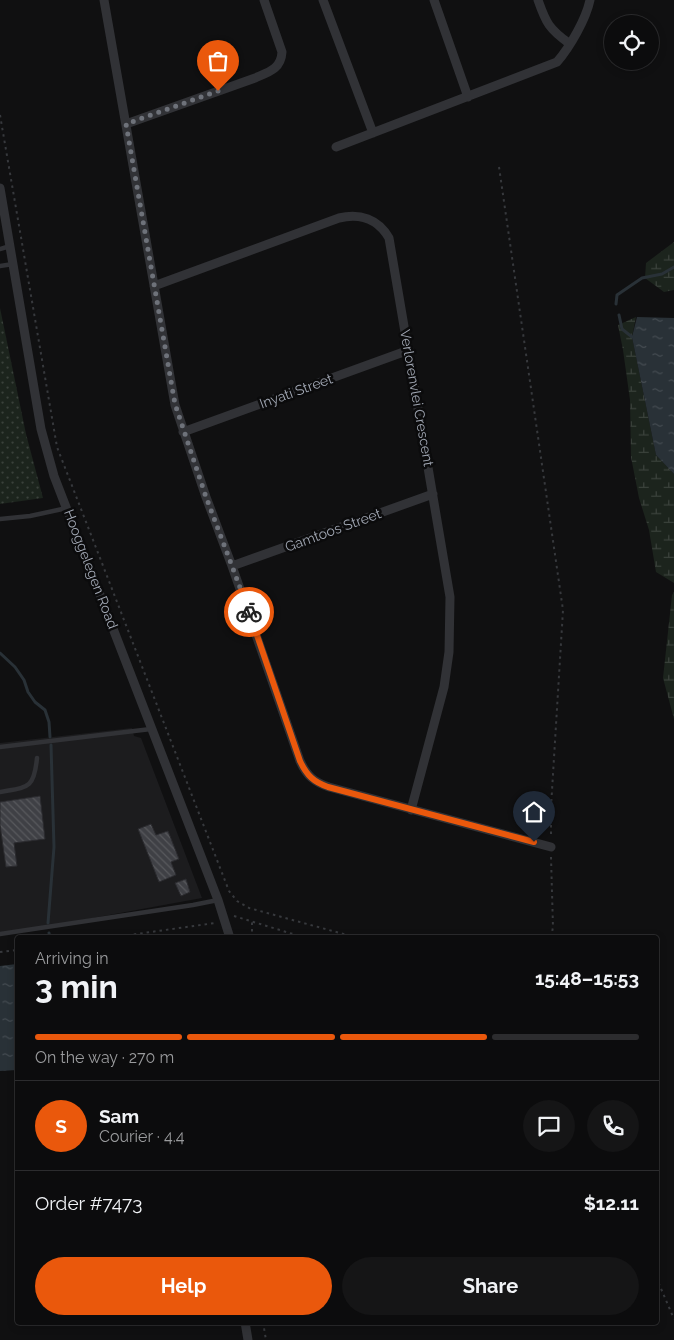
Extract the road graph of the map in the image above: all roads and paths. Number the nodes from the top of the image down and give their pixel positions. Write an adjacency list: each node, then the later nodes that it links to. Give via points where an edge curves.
1 (104, 0): 10 (street)
2 (264, 0): 10 (street, via 282,52 277,67)
3 (323, 0): 11 (street)
4 (434, 0): 8 (street)
5 (538, 0): 7 (street, via 549,27)
6 (590, 0): 7 (street)
7 (570, 44): 8 (street, via 557,62)
8 (468, 97): 11 (street)
9 (0, 115): 40 (path, via 57,447 229,891 249,908)
10 (126, 124): 19 (street)
11 (372, 133): 12 (street)
12 (336, 147)
13 (499, 167): 31 (path, via 563,610 550,807)
14 (0, 188): 15 (street, Hooggelegen Road)
15 (10, 246): 16 (lane); 17 (street, Hooggelegen Road)
16 (0, 249)
17 (12, 264): 18 (lane); 23 (street, Hooggelegen Road, via 40,429)
18 (0, 266)
19 (154, 286): 20 (street, Verlorenvlei Crescent, via 339,218 364,218 379,225 389,238); 21 (street, via 168,372)
20 (409, 350): 21 (street, Inyati Street); 22 (street, Verlorenvlei Crescent)
21 (184, 432): 25 (street)
22 (433, 494): 25 (street, Gamtoos Street); 30 (street, Verlorenvlei Crescent, via 450,597 449,652 444,687)
23 (67, 508): 24 (lane); 26 (street, Hooggelegen Road)
24 (0, 519)
25 (232, 566): 30 (street, via 305,772 316,783)
26 (152, 729): 27 (lane); 32 (street, Hooggelegen Road)
27 (0, 747)
28 (37, 758): 29 (lane, via 35,774 29,784)
29 (0, 792)
30 (412, 810): 31 (street)
31 (551, 847): 41 (path)
32 (218, 900): 33 (street, Hooggelegen Road); 35 (lane)
33 (224, 918): 34 (path); 36 (path); 37 (street, Hooggelegen Road)
34 (252, 922): 38 (path); 39 (path)
35 (0, 934)
36 (125, 935)
37 (229, 935)
38 (252, 935)
39 (296, 935)
40 (347, 935)
41 (552, 935)
42 (15, 950): 43 (path)
43 (0, 952)
44 (659, 1284): 45 (path)
45 (674, 1319)
46 (246, 1325): 48 (street)
47 (264, 1325): 49 (path)
48 (248, 1340)
49 (266, 1340)

